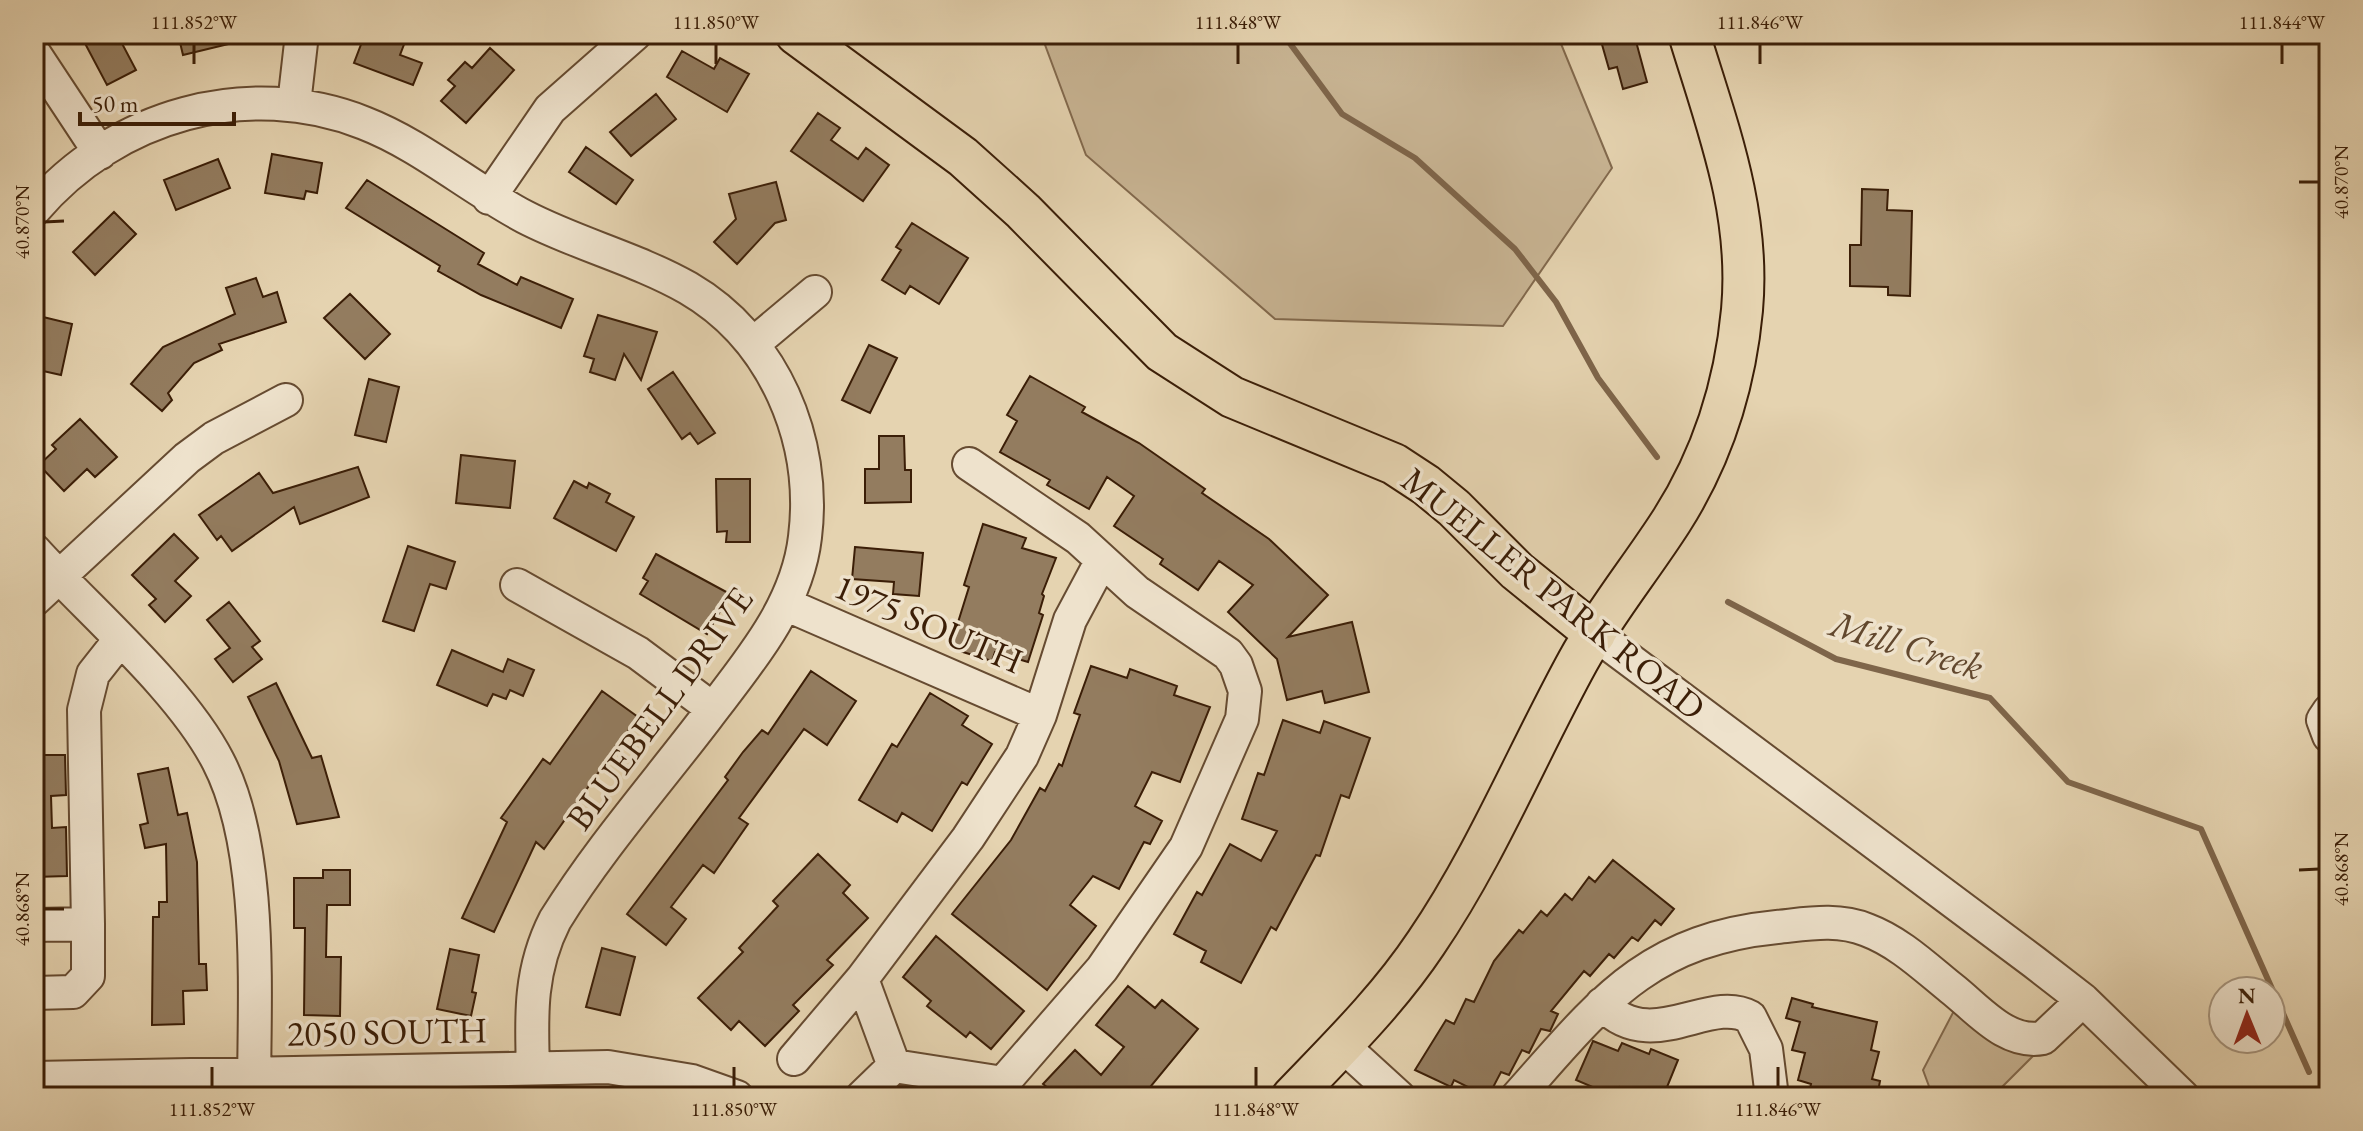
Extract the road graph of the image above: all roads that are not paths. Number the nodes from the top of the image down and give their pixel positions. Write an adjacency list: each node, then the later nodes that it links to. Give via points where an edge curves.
1 (302, 34): 6 (street)
2 (635, 34): 8 (street, via 550,109)
3 (796, 34): 20 (main road, MUELLER PARK ROAD, via 963,157 1162,352 1232,397 1415,478)
4 (1689, 34): 20 (main road, via 1729,157 1742,230 1736,352 1728,394 1697,477)
5 (34, 53): 7 (street)
6 (294, 104): 7 (street, BLUEBELL DRIVE, via 259,102 191,111 128,134); 8 (street, BLUEBELL DRIVE, via 395,137)
7 (100, 153): 9 (street, BLUEBELL DRIVE)
8 (489, 198): 11 (street, BLUEBELL DRIVE, via 565,237 691,289)
9 (34, 210)
10 (815, 292): 11 (street)
11 (753, 344): 19 (street, BLUEBELL DRIVE, via 792,414 805,475 805,540)
12 (286, 400): 16 (street, via 187,458)
13 (969, 464): 15 (street)
14 (34, 550): 16 (street)
15 (1102, 560): 24 (street, via 1070,620); 39 (street, via 1137,592 1228,654 1242,678 1245,705 1186,847 1102,969)
16 (59, 577): 18 (street); 21 (street)
17 (517, 585): 22 (street, via 638,653)
18 (34, 600)
19 (785, 604): 22 (street, BLUEBELL DRIVE); 24 (street, 1975 SOUTH)
20 (1595, 634): 30 (street, MUELLER PARK ROAD); 32 (main road, via 1450,905 1403,976)
21 (119, 641): 26 (street, via 93,674 84,710); 37 (street, via 196,726 234,795 249,878)
22 (713, 709): 35 (street, BLUEBELL DRIVE, via 555,920 532,992)
23 (2329, 711): 25 (street, via 2323,720)
24 (1040, 715): 28 (street, via 998,794)
25 (2329, 736)
26 (88, 924): 27 (street); 29 (street, via 88,976 73,992)
27 (34, 925)
28 (862, 979): 33 (street); 34 (street)
29 (34, 993)
30 (2083, 1000): 31 (street, via 2043,1038 2022,1039 2004,1031 1895,944 1855,925 1820,922 1701,941 1658,960); 46 (street, MUELLER PARK ROAD)
31 (1602, 1004): 44 (street); 45 (street, via 1618,1018 1641,1024 1727,1013 1750,1017 1766,1049)
32 (1342, 1045): 40 (main road); 43 (street)
33 (794, 1059)
34 (894, 1066): 39 (street); 42 (street)
35 (533, 1068): 37 (street, 2050 SOUTH); 38 (street, 2050 SOUTH, via 608,1067)
36 (34, 1078): 37 (street, 2050 SOUTH)
37 (254, 1085)
38 (692, 1089): 41 (street, 2050 SOUTH)
39 (997, 1090)
40 (1304, 1093)
41 (737, 1097)
42 (862, 1097)
43 (1399, 1097)
44 (1517, 1097)
45 (1772, 1097)
46 (2183, 1097)

